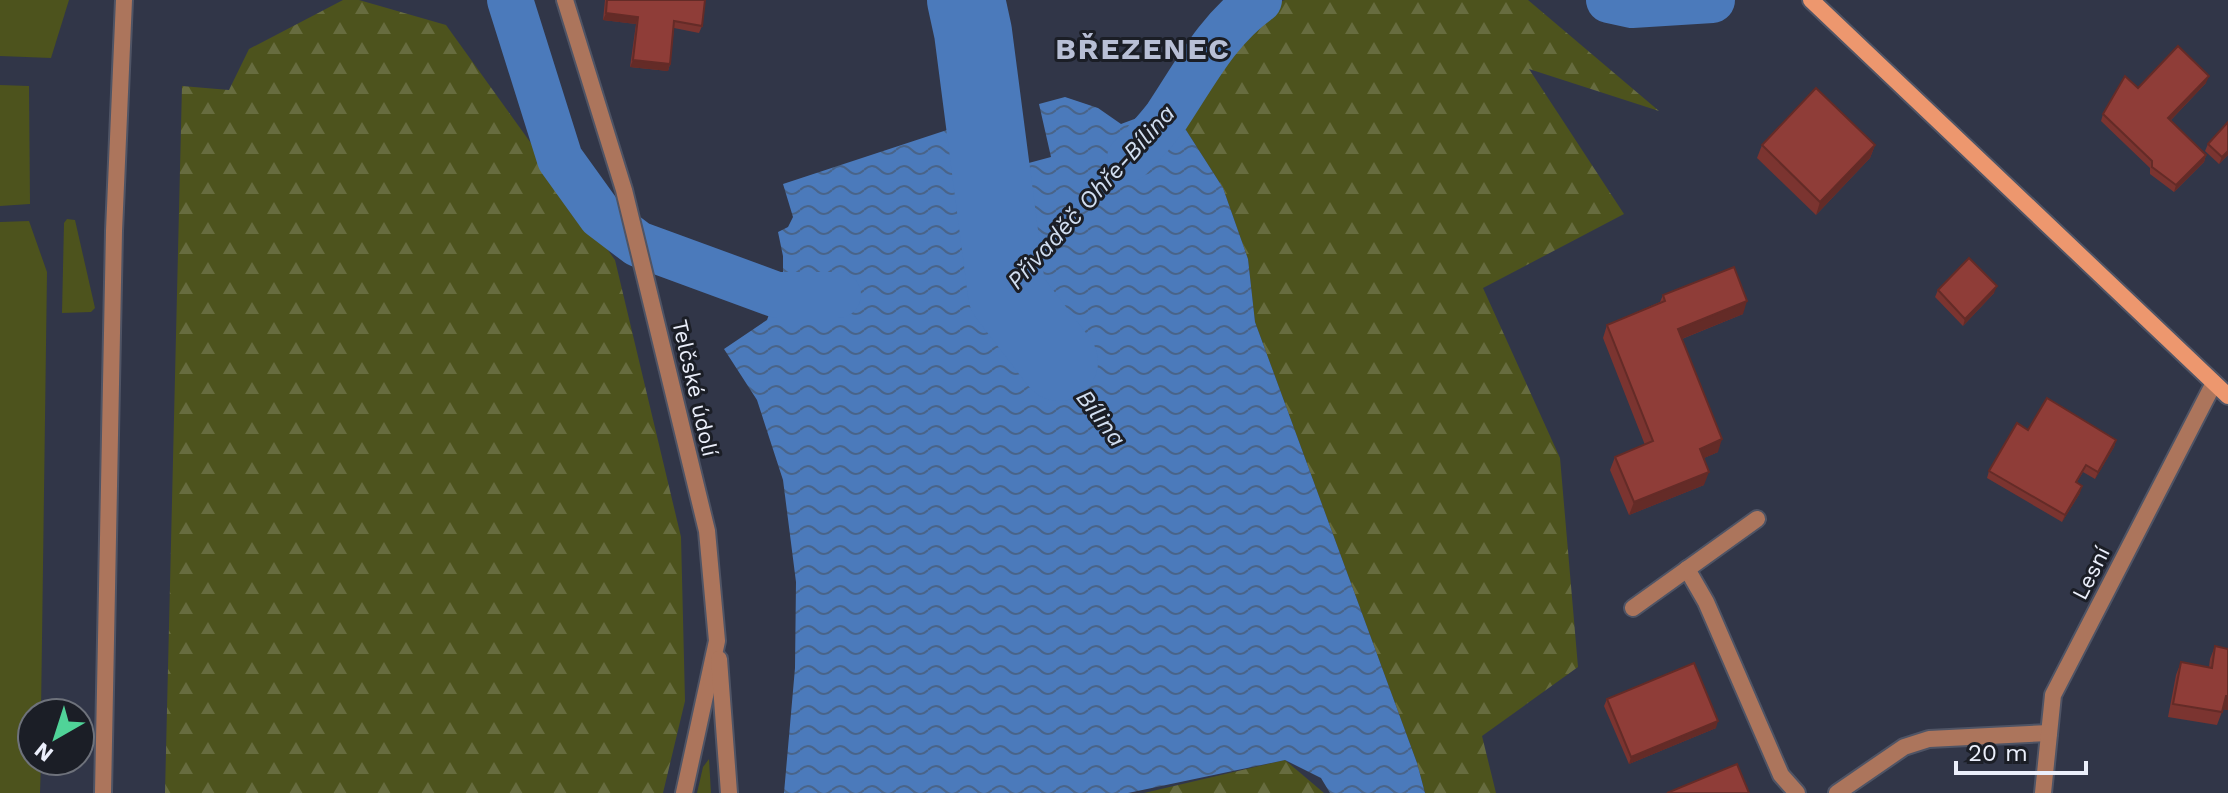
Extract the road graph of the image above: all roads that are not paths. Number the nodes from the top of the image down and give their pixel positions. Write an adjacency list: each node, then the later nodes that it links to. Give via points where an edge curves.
1 (124, 0): 11 (street)
2 (565, 0): 9 (street, Telčské údolí, via 624,190 707,531)
3 (1814, 3): 4 (street)
4 (2214, 383): 5 (street); 10 (street, Lesní, via 2053,695)
5 (2228, 396)
6 (1757, 519): 7 (street)
7 (1687, 569): 8 (street); 14 (street, via 1781,775)
8 (1633, 608)
9 (717, 641): 12 (street, Telčské údolí); 13 (street)
10 (2049, 733): 15 (street, via 1929,739 1904,747); 16 (street, Lesní)
11 (103, 793)
12 (684, 793)
13 (729, 793)
14 (1797, 793)
15 (1837, 793)
16 (2043, 793)

